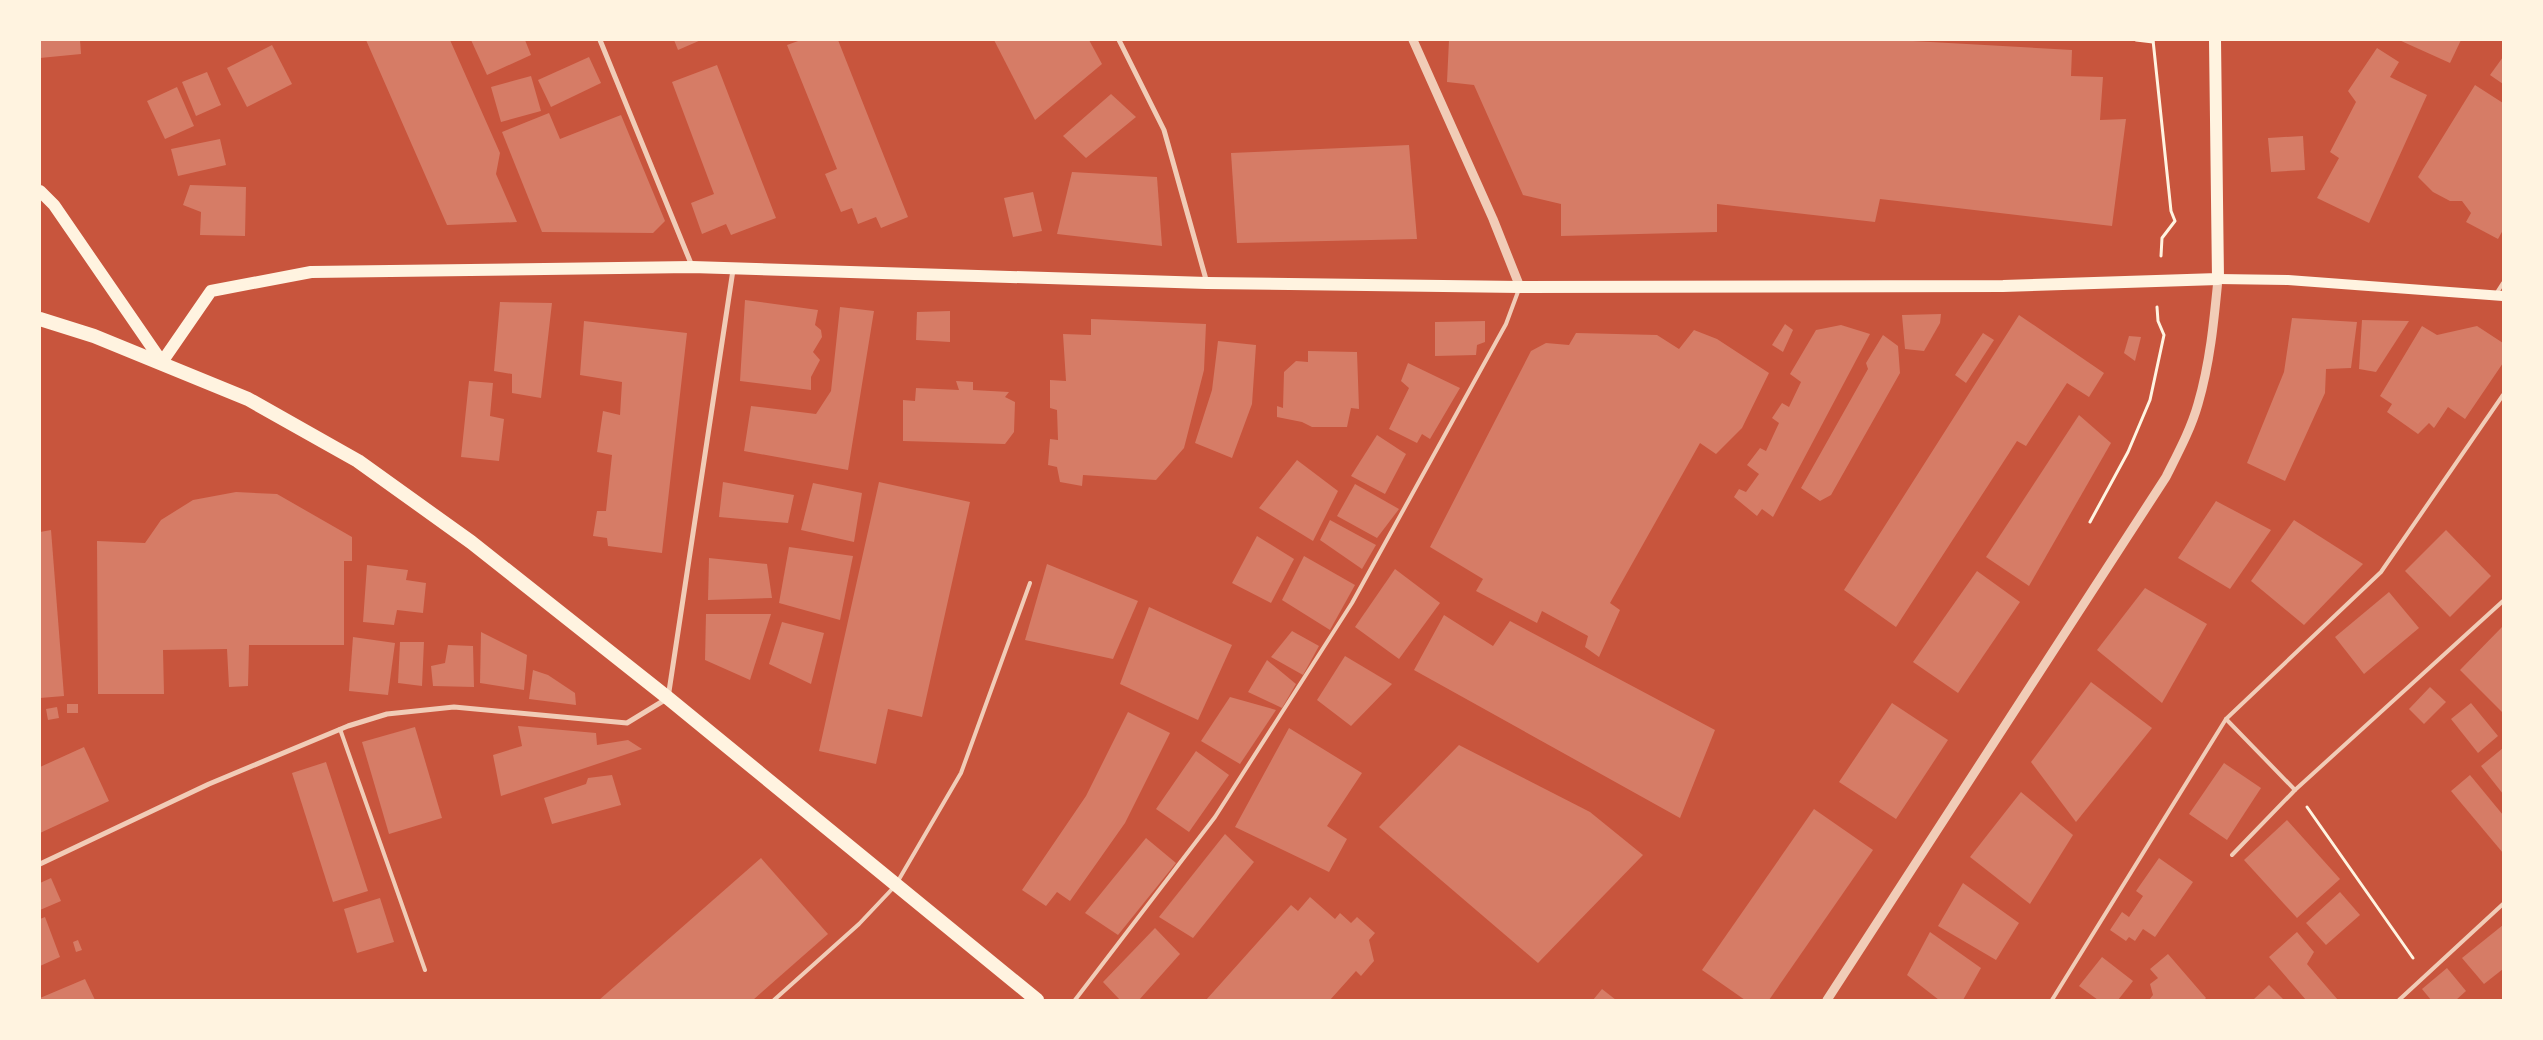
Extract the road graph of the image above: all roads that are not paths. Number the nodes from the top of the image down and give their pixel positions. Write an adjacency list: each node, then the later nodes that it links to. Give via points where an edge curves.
1 (600, 40): 6 (street)
2 (1119, 40): 9 (street, via 1164,130)
3 (1413, 40): 11 (street)
4 (2215, 40): 8 (main road)
5 (40, 191): 14 (main road, via 54,205)
6 (692, 267): 7 (main road); 14 (main road, via 311,272 211,291)
7 (734, 270): 9 (main road); 18 (street)
8 (2218, 279): 11 (main road, via 2003,286); 12 (main road, via 2288,280); 30 (street, via 2212,338 2198,404 2166,477)
9 (1207, 282): 11 (main road)
10 (2503, 283): 12 (lane)
11 (1520, 287): 29 (lane, via 1506,324 1352,603 1215,817)
12 (2499, 296)
13 (40, 319): 14 (highway)
14 (162, 362): 18 (highway, via 248,399 358,461 471,542)
15 (2503, 395): 19 (lane, via 2381,572)
16 (1030, 583): 24 (lane, via 961,774)
17 (2503, 601): 21 (lane)
18 (668, 698): 20 (street, via 627,723 454,706 387,714); 24 (highway)
19 (2226, 719): 21 (lane); 31 (lane)
20 (340, 729): 23 (street, via 209,784); 26 (lane)
21 (2295, 790): 22 (lane)
22 (2232, 855)
23 (40, 864)
24 (896, 885): 27 (lane, via 859,924); 28 (highway)
25 (2503, 904): 32 (lane)
26 (425, 970)
27 (774, 1000)
28 (1037, 1000)
29 (1075, 1000)
30 (1827, 1000)
31 (2052, 1000)
32 (2399, 1000)

